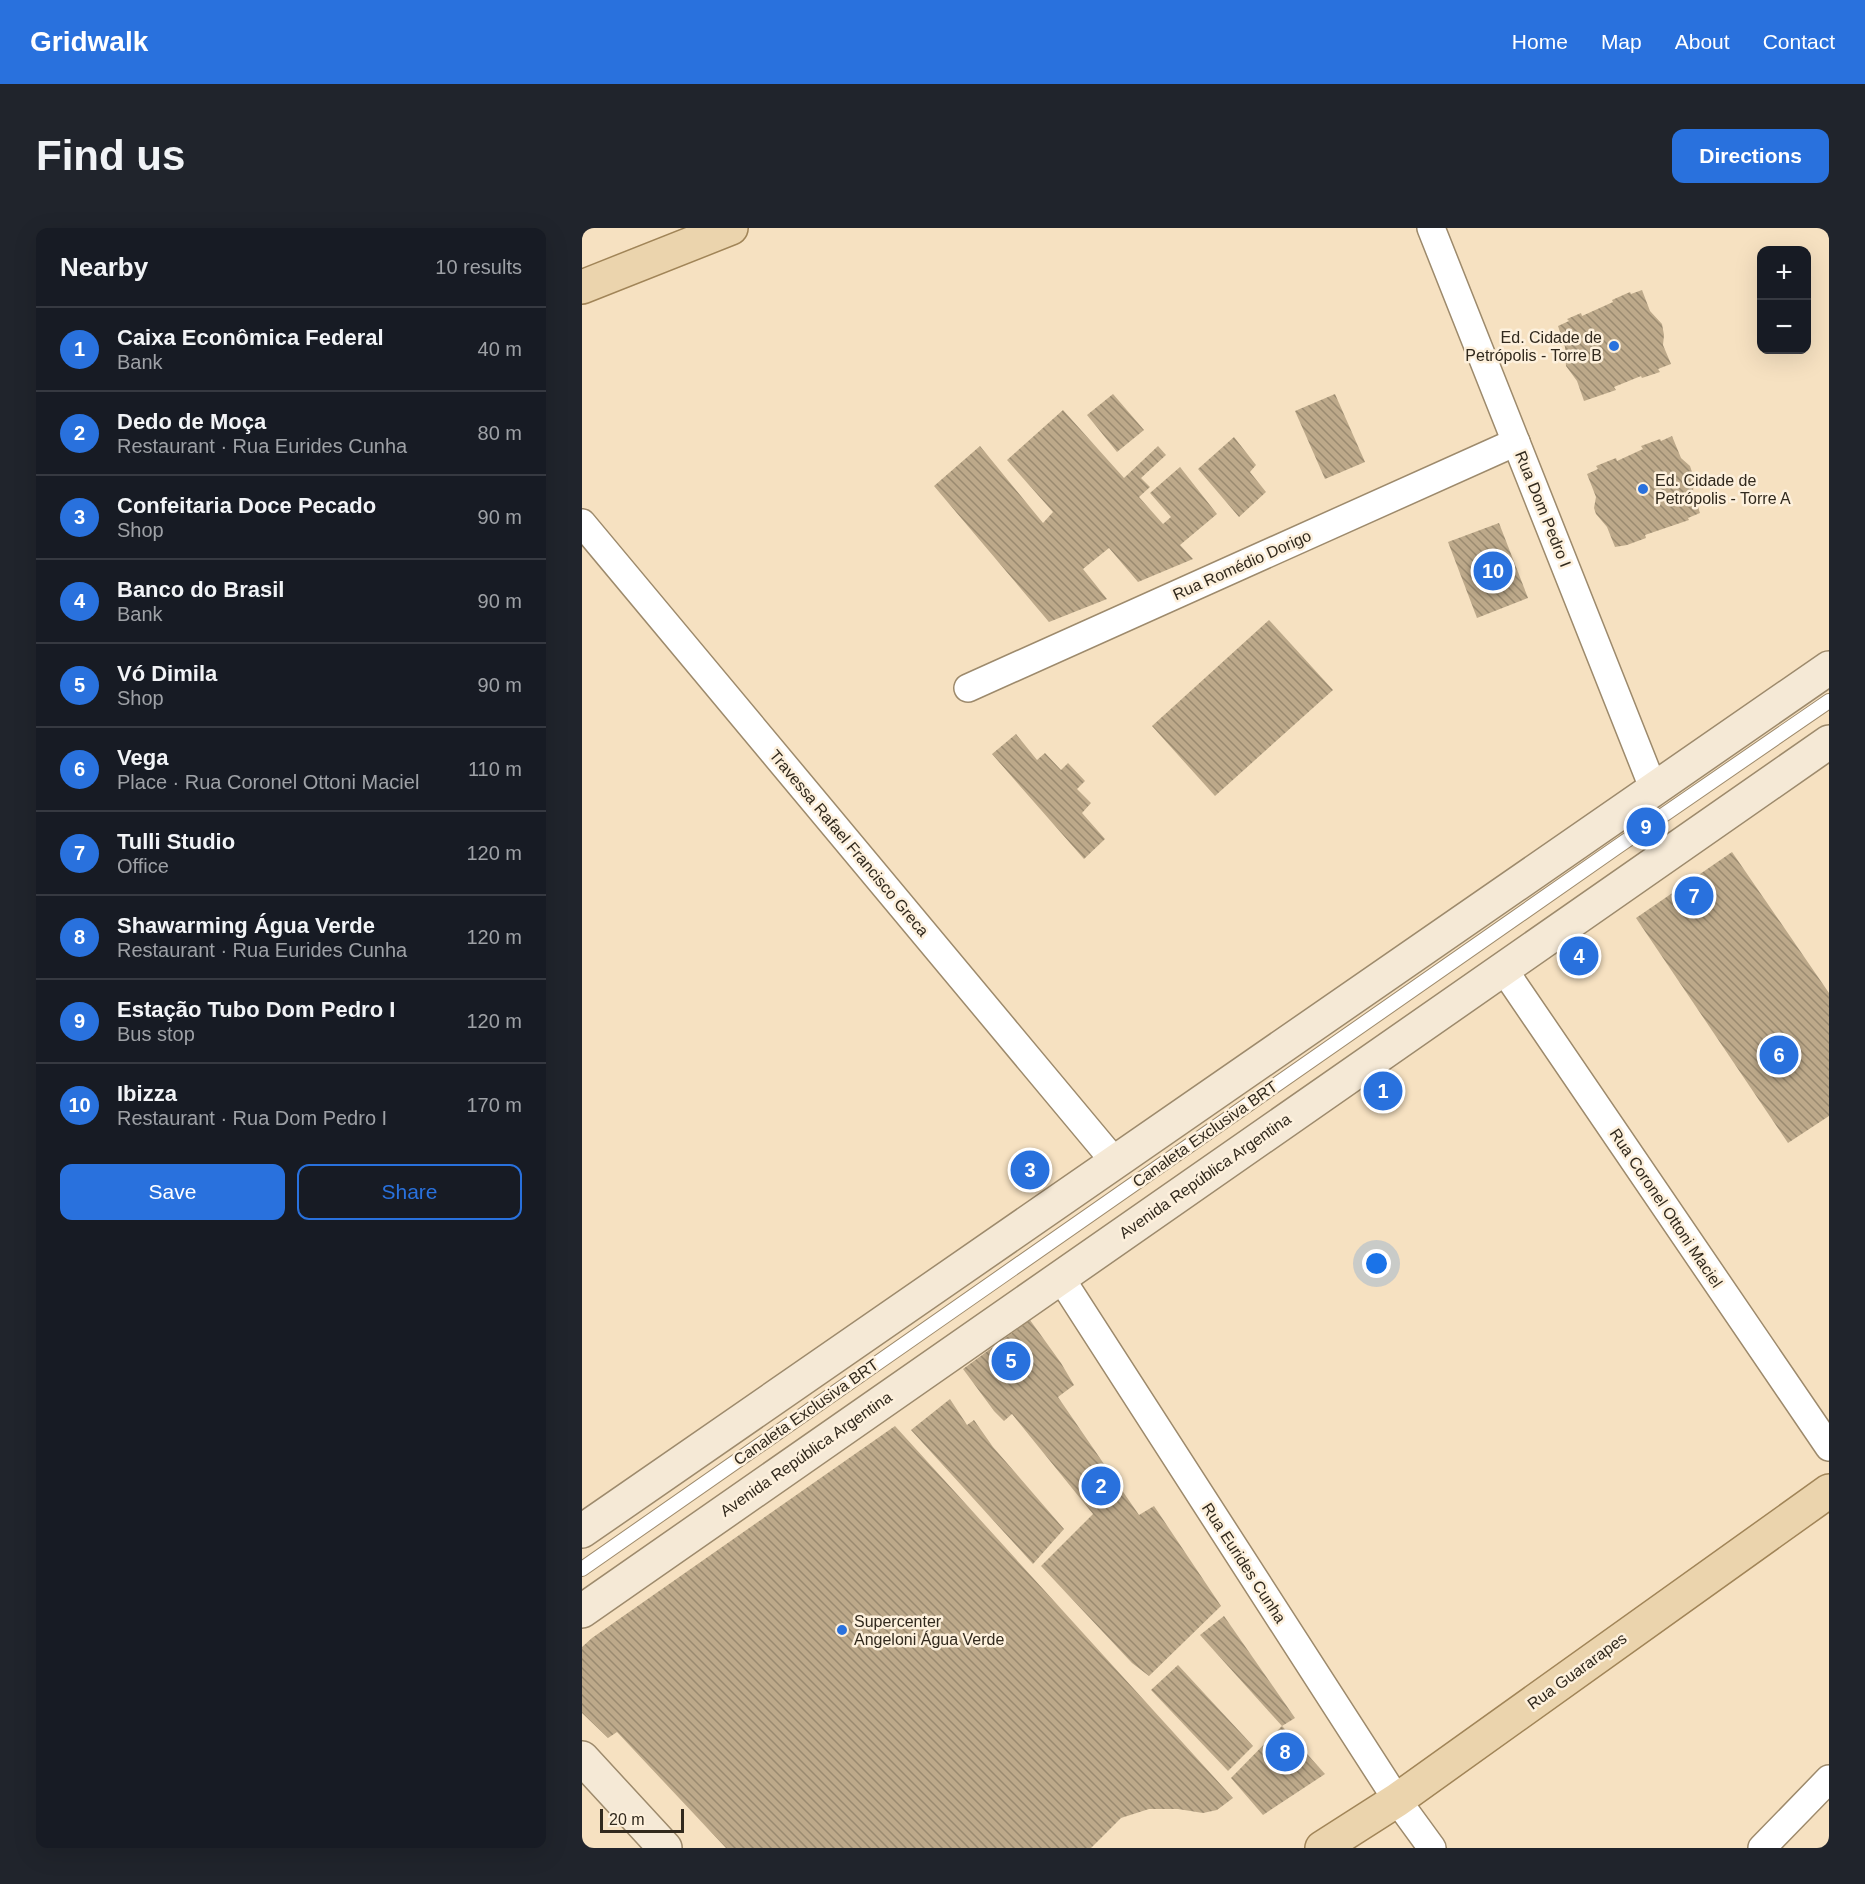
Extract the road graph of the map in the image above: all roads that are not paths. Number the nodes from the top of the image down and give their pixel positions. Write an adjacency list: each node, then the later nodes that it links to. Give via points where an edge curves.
1 (731, 228): 3 (main road)
2 (1431, 228): 4 (street, Rua Dom Pedro I)
3 (582, 287)
4 (1516, 442): 7 (street, Rua Romédio Dorigo); 10 (street, Rua Dom Pedro I)
5 (582, 523): 12 (street, Travessa Rafael Francisco Greca)
6 (1829, 668): 10 (street)
7 (968, 688)
8 (1829, 701): 17 (lane, Canaleta Exclusiva BRT)
9 (1829, 742): 11 (street, Avenida República Argentina)
10 (1654, 789): 12 (street)
11 (1504, 970): 13 (street, Avenida República Argentina); 14 (street, Rua Coronel Ottoni Maciel)
12 (1115, 1162): 16 (street)
13 (1060, 1277): 18 (street, Avenida República Argentina); 21 (street, Rua Eurides Cunha)
14 (1829, 1447)
15 (1829, 1491): 21 (main road, Rua Guararapes)
16 (582, 1531)
17 (582, 1569)
18 (582, 1611)
19 (582, 1758): 22 (street)
20 (1829, 1779): 25 (street)
21 (1397, 1800): 23 (main road, Rua Guararapes); 24 (street, Rua Eurides Cunha)
22 (665, 1848)
23 (1323, 1848)
24 (1432, 1848)
25 (1762, 1848)

